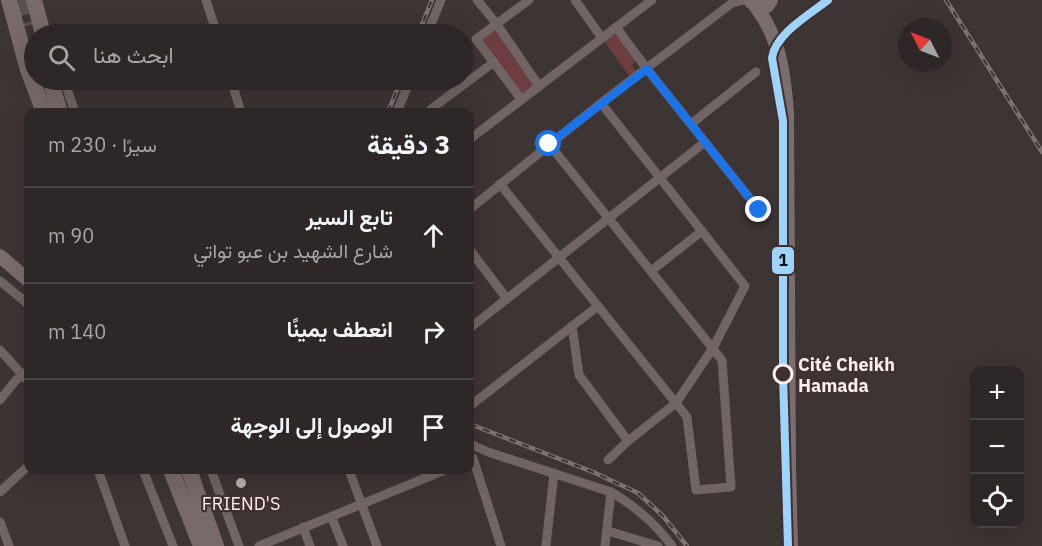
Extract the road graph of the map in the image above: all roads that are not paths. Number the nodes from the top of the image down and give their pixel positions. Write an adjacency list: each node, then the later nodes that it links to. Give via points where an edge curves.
1 (9, 0): 16 (highway)
2 (34, 0): 11 (highway)
3 (206, 0): 12 (street)
4 (477, 0): 10 (street)
5 (529, 0): 10 (street)
6 (574, 0): 15 (street)
7 (652, 0): 14 (street)
8 (442, 2): 13 (street)
9 (759, 5): 18 (street, via 732,3); 104 (main road, via 783,64 787,112)
10 (496, 23): 17 (street, via 476,39); 21 (street)
11 (36, 24)
12 (214, 24)
13 (432, 24)
14 (616, 27): 15 (street); 18 (street)
15 (602, 38): 21 (street)
16 (24, 55)
17 (494, 62): 20 (street); 29 (street)
18 (647, 69): 30 (street); 38 (street)
19 (756, 72): 38 (street)
20 (474, 77)
21 (539, 86): 29 (street)
22 (36, 90): 31 (highway)
23 (40, 90): 32 (highway)
24 (54, 90): 33 (highway)
25 (67, 90): 34 (street)
26 (234, 90): 35 (street)
27 (406, 90): 36 (street)
28 (457, 90): 37 (street)
29 (521, 99): 39 (street)
30 (600, 103): 41 (street); 42 (street)
31 (43, 108)
32 (44, 108)
33 (59, 108)
34 (74, 108)
35 (240, 108)
36 (399, 108)
37 (434, 108)
38 (691, 124): 40 (street)
39 (474, 136)
40 (705, 142): 42 (street); 45 (street)
41 (549, 144): 43 (street); 46 (street)
42 (660, 178): 46 (street); 47 (street)
43 (500, 184): 44 (street); 50 (street)
44 (474, 206)
45 (759, 210)
46 (609, 219): 50 (street); 51 (street)
47 (702, 231): 51 (street); 59 (street, via 745,286)
48 (474, 255): 54 (street)
49 (0, 256): 52 (main road)
50 (559, 258): 54 (street); 56 (street)
51 (651, 271): 59 (street)
52 (24, 277)
53 (0, 281): 55 (street)
54 (507, 298): 57 (street)
55 (24, 301)
56 (598, 306): 58 (street); 65 (street)
57 (474, 325)
58 (572, 326): 64 (street); 66 (street, via 579,375)
59 (713, 348): 65 (street); 65 (street, via 722,360 731,487 696,490 687,417)
60 (0, 350): 61 (street)
61 (24, 373)
62 (24, 379): 63 (street)
63 (0, 400)
64 (474, 403)
65 (676, 403): 66 (street)
66 (628, 441): 70 (street)
67 (474, 446): 68 (street)
68 (488, 452): 69 (street); 73 (street)
69 (474, 458)
70 (608, 460)
71 (474, 468): 99 (street)
72 (24, 470): 81 (street)
73 (554, 473): 82 (street); 100 (street)
74 (99, 474): 90 (street)
75 (145, 474): 91 (street)
76 (173, 474): 92 (highway)
77 (190, 474): 93 (highway)
78 (212, 474): 94 (street)
79 (351, 474): 83 (street)
80 (435, 474): 83 (street)
81 (0, 492)
82 (611, 492): 87 (street); 103 (street, via 657,526)
83 (362, 504): 84 (street); 98 (street)
84 (332, 518): 86 (street); 97 (street)
85 (0, 522): 89 (street)
86 (303, 527): 88 (street); 96 (street)
87 (608, 531): 101 (street); 102 (street)
88 (271, 544): 95 (street)
89 (9, 546)
90 (125, 546)
91 (173, 546)
92 (201, 546)
93 (216, 546)
94 (239, 546)
95 (259, 546)
96 (310, 546)
97 (343, 546)
98 (377, 546)
99 (501, 546)
100 (546, 546)
101 (605, 546)
102 (658, 546)
103 (672, 546)
104 (791, 546)

